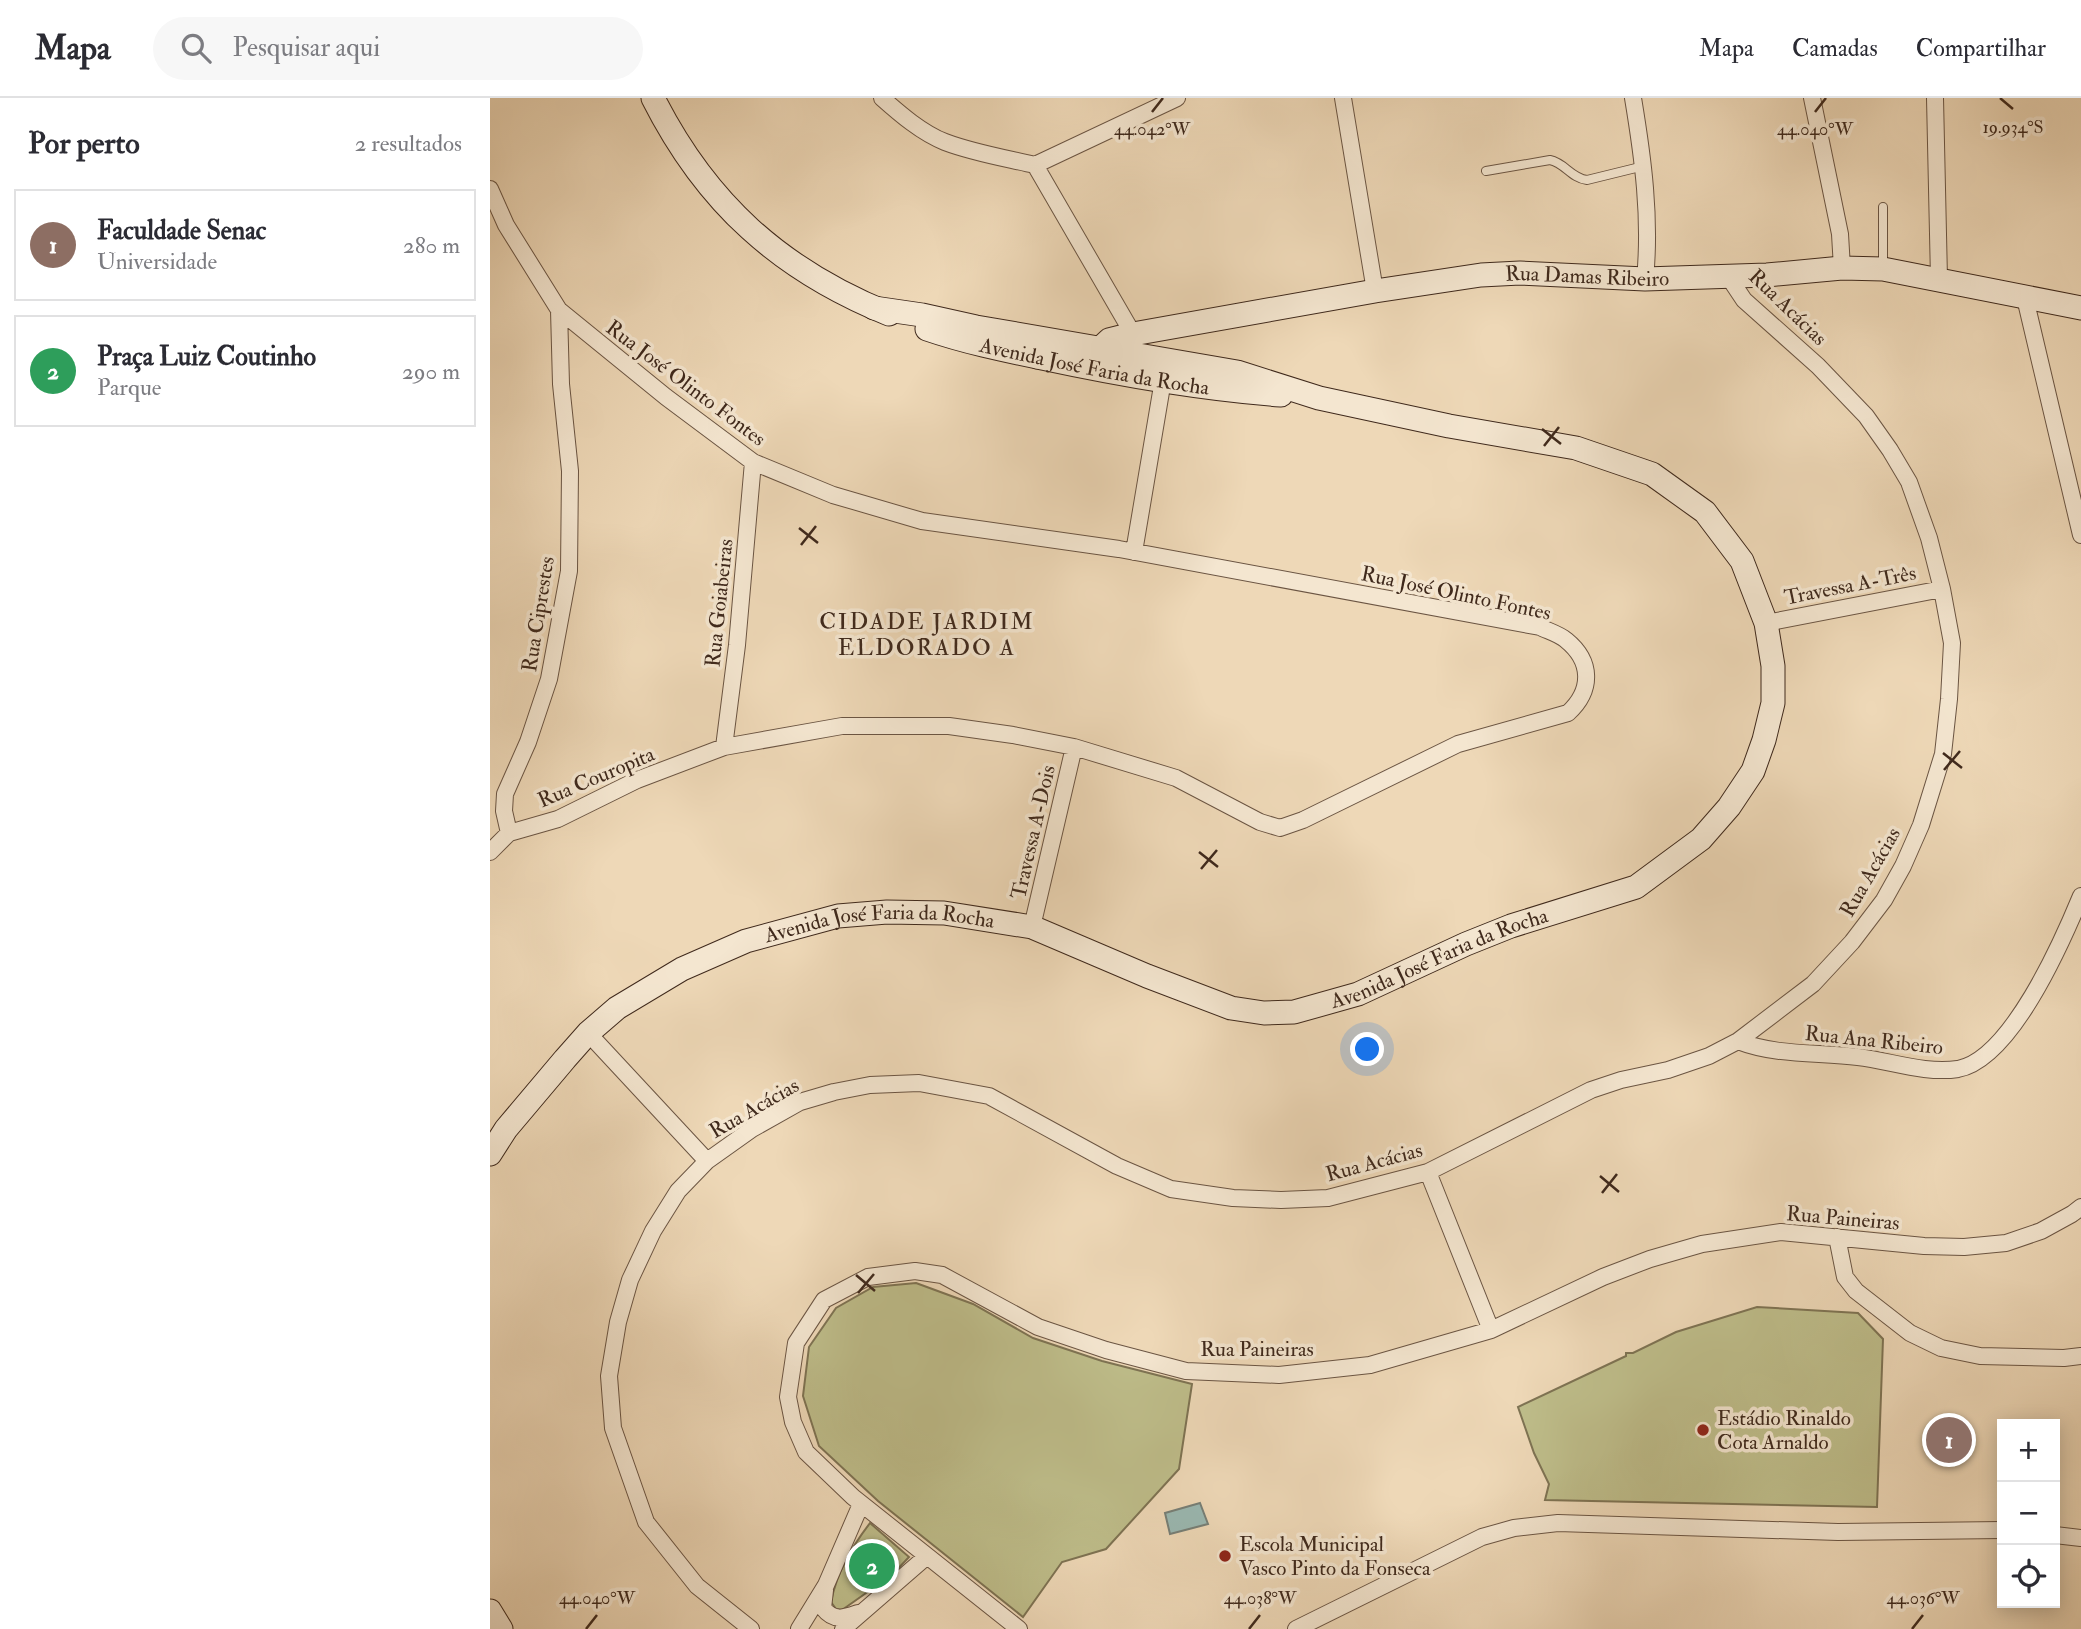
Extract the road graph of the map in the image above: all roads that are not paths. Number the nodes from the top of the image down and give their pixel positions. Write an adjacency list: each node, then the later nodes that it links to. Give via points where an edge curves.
1 (653, 98): 23 (street, Avenida José Faria da Rocha, via 692,166 729,211 767,245 824,284)
2 (882, 98): 9 (street, via 943,141)
3 (1177, 98): 8 (street)
4 (1343, 98): 21 (street)
5 (1633, 98): 10 (street)
6 (1812, 98): 16 (street, via 1840,234)
7 (1935, 98): 20 (street)
8 (1147, 104): 9 (street)
9 (1035, 165): 26 (street)
10 (1644, 166): 11 (lane, via 1587,180 1550,160); 19 (street)
11 (1486, 171)
12 (490, 189): 14 (street)
13 (1883, 207): 17 (lane)
14 (506, 225): 15 (street); 25 (street)
15 (490, 232)
16 (1842, 268): 17 (street, Rua Damas Ribeiro); 18 (street, Rua Damas Ribeiro)
17 (1883, 269): 20 (street, Rua Damas Ribeiro)
18 (1728, 276): 19 (street, Rua Damas Ribeiro); 35 (street, Rua Acácias, via 1744,300 1867,416 1891,450 1909,482)
19 (1645, 279): 21 (street, Rua Damas Ribeiro, via 1520,273)
20 (1939, 279): 22 (street, Rua Damas Ribeiro)
21 (1375, 291): 26 (street, Rua Damas Ribeiro)
22 (2025, 298): 24 (street, Rua Damas Ribeiro); 33 (street)
23 (874, 308): 27 (street, Avenida José Faria da Rocha); 28 (street, Avenida José Faria da Rocha, via 969,343)
24 (2081, 308)
25 (559, 310): 32 (street, Rua José Olinto Fontes); 39 (street, Rua Ciprestes, via 570,471 569,571 549,679 505,794)
26 (1133, 334): 27 (street, Rua Damas Ribeiro, via 1109,340)
27 (1099, 348): 28 (street, Rua Damas Ribeiro, via 1084,359); 29 (street, Avenida José Faria da Rocha)
28 (1038, 357): 30 (street, Avenida José Faria da Rocha)
29 (1237, 372): 30 (street, via 1177,372); 31 (street, Avenida José Faria da Rocha)
30 (1163, 380): 31 (street, Avenida José Faria da Rocha, via 1224,391); 34 (street)
31 (1319, 398): 36 (street, Avenida José Faria da Rocha, via 1576,448 1652,474 1705,512 1742,561)
32 (753, 463): 34 (street, Rua José Olinto Fontes, via 833,495 922,521); 37 (street, Rua Goiabeiras)
33 (2081, 535)
34 (1134, 552): 38 (street, Rua José Olinto Fontes, via 1540,627 1565,639 1584,661 1585,686 1568,713 1458,744 1280,828 1176,778)
35 (1941, 589): 36 (street, Travessa A-Três); 44 (street, Rua Acácias, via 1952,643 1950,699 1935,786 1903,866 1852,942 1813,984)
36 (1766, 623): 42 (street, Avenida José Faria da Rocha, via 1773,703 1753,771 1700,839 1636,887 1511,926 1358,993 1294,1012 1231,1007)
37 (724, 747): 38 (street, Rua José Olinto Fontes, via 842,726 949,726); 39 (street, Rua Couropita, via 636,780 558,819)
38 (1074, 747): 42 (street, Travessa A-Dois)
39 (509, 833): 40 (street, Rua Couropita)
40 (490, 852)
41 (2081, 896): 44 (street, Rua Ana Ribeiro, via 2060,946 2018,1016 1994,1048 1961,1068 1938,1071 1859,1057 1776,1052)
42 (1032, 927): 43 (street, Avenida José Faria da Rocha, via 944,913 838,916 746,941 682,969 617,1008)
43 (588, 1033): 45 (street, Avenida José Faria da Rocha); 46 (street)
44 (1738, 1041): 47 (street, Rua Acácias, via 1668,1070 1591,1090)
45 (490, 1154)
46 (707, 1161): 47 (street, Rua Acácias, via 800,1102 870,1085 919,1083 989,1096 1117,1166 1171,1189 1233,1198 1328,1198); 61 (street, Rua Acácias, via 678,1191 630,1280 609,1376 613,1428 646,1522 697,1586)
47 (1427, 1172): 50 (street)
48 (2081, 1207): 49 (street, Rua Paineiras, via 2041,1230 2006,1242 1924,1246)
49 (1838, 1237): 50 (street, Rua Paineiras, via 1781,1232 1702,1244 1604,1277); 51 (street, via 1845,1277 1856,1292 1910,1333 1941,1348 1980,1356)
50 (1492, 1330): 52 (street, Rua Paineiras, via 1370,1365 1279,1375 1186,1371 1038,1327 942,1275 915,1271 867,1277 824,1300 810,1319 796,1343 788,1396 806,1452)
51 (2081, 1356)
52 (861, 1504): 56 (street, Rua Paineiras); 57 (street)
53 (1997, 1530): 65 (street, via 1838,1532 1558,1523 1514,1528 1482,1537)
54 (2060, 1536): 55 (street)
55 (2081, 1538)
56 (926, 1557): 59 (street); 64 (street, Rua Paineiras)
57 (826, 1585): 59 (street, via 823,1608 827,1613 838,1619); 62 (street)
58 (490, 1611): 60 (street)
59 (864, 1611): 63 (street)
60 (501, 1629)
61 (751, 1629)
62 (799, 1629)
63 (843, 1629)
64 (1019, 1629)
65 (1296, 1629)

